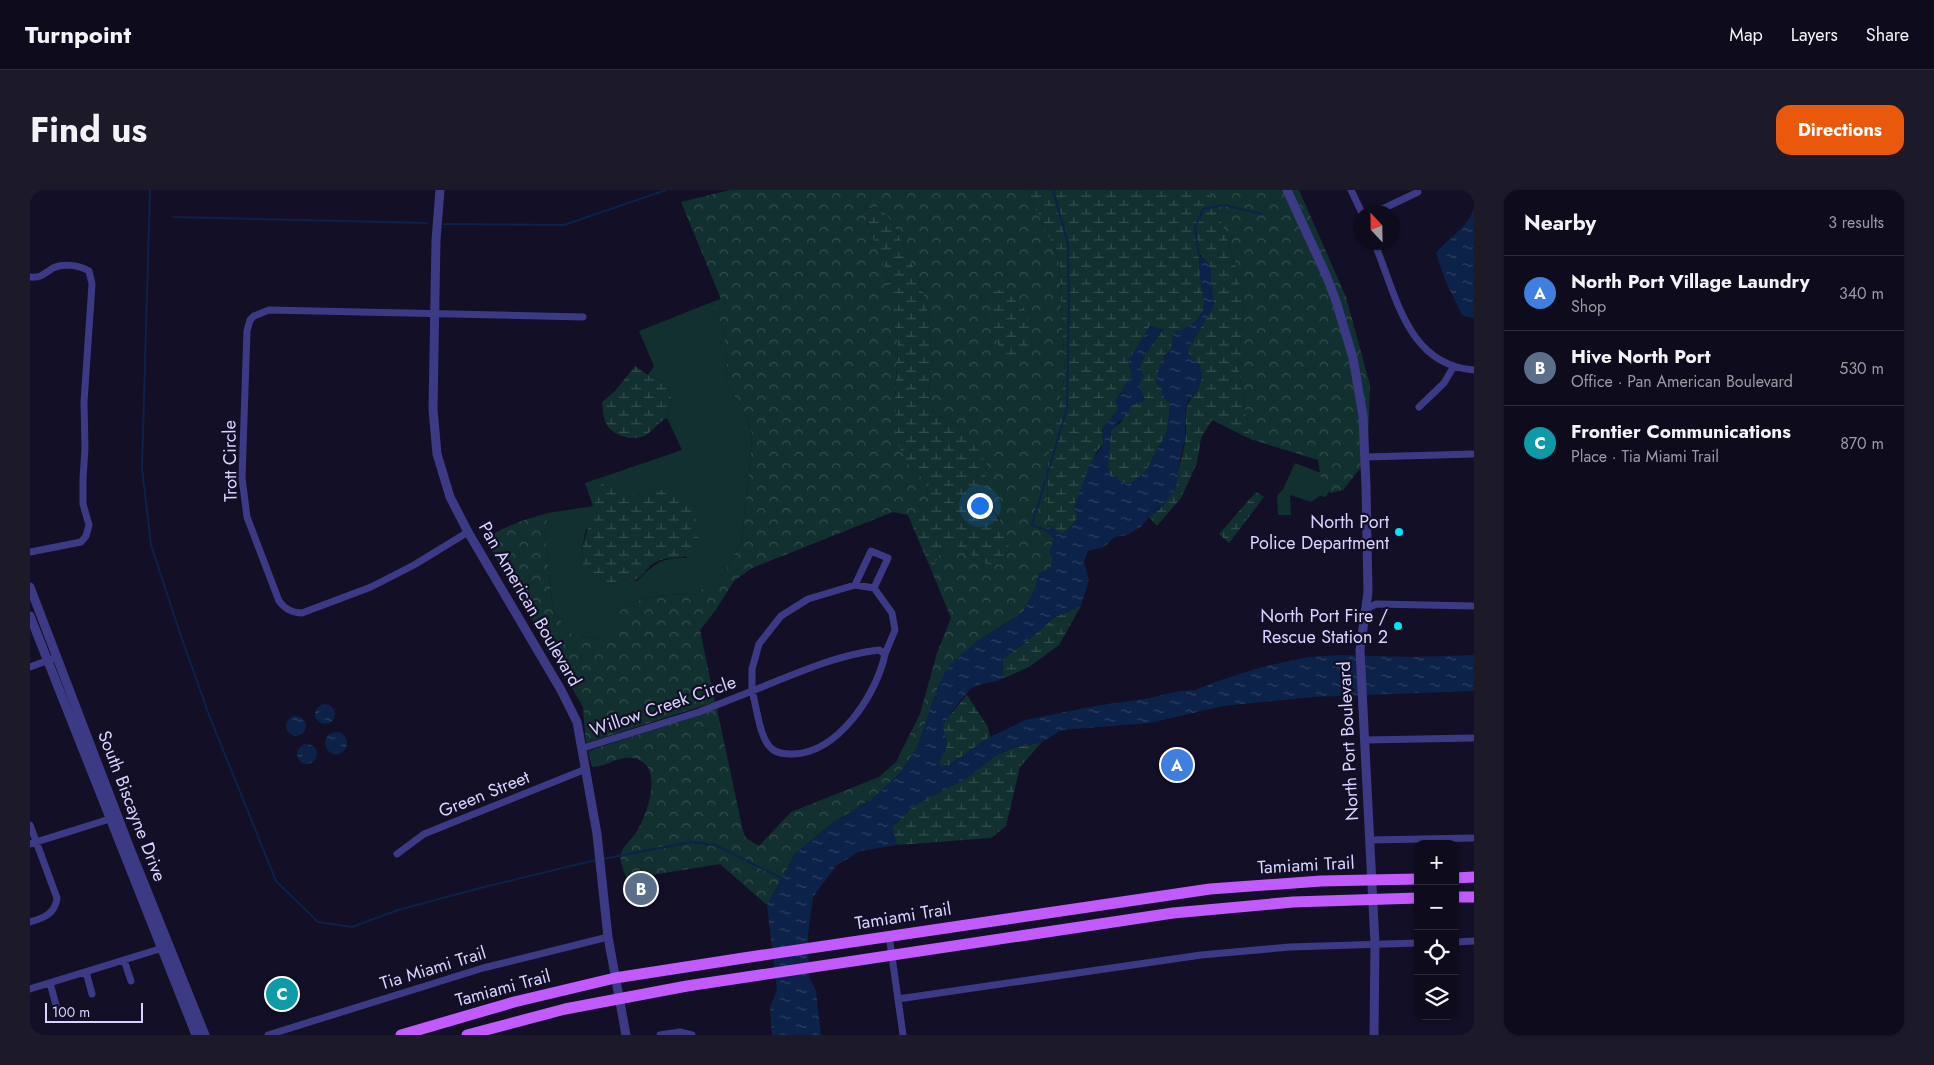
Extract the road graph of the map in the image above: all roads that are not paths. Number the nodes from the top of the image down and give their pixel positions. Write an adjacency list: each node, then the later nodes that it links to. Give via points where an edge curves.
1 (440, 190): 9 (street, Pan American Boulevard)
2 (1287, 190): 15 (street, North Port Boulevard, via 1326,275 1345,326 1360,390)
3 (1351, 190): 5 (street)
4 (1418, 192): 6 (street)
5 (1358, 205)
6 (1392, 205)
7 (1377, 250): 11 (street, via 1412,335 1432,354)
8 (30, 277): 17 (street, via 39,278 55,267 72,265 89,271 92,284 82,480 83,504 89,524 81,542)
9 (434, 314): 10 (street); 16 (street, Pan American Boulevard, via 434,436 450,497); 16 (street, Trott Circle, via 269,310 254,316 248,326 245,356 242,478 245,507 279,601 288,610 299,613 371,587)
10 (583, 316)
11 (1454, 366): 12 (street); 13 (street, via 1444,383)
12 (1474, 370)
13 (1419, 407)
14 (1474, 454): 15 (street)
15 (1365, 457): 22 (street, North Port Boulevard)
16 (468, 532): 31 (street, Pan American Boulevard, via 570,705)
17 (30, 552)
18 (855, 585): 20 (street, Willow Creek Circle); 20 (street, via 871,551 888,558); 28 (street, Willow Creek Circle, via 808,599 781,616 759,644 752,669)
19 (30, 587): 25 (street, South Biscayne Drive)
20 (874, 588): 24 (street, Willow Creek Circle, via 892,613 895,630)
21 (1474, 606): 22 (street, via 1376,604)
22 (1366, 609): 30 (street, North Port Boulevard, via 1360,650)
23 (30, 616): 26 (street, South Biscayne Drive)
24 (885, 654): 28 (street, Willow Creek Circle, via 879,650 864,652 824,663); 28 (street, Willow Creek Circle, via 882,670 842,732 818,748 800,754 784,754 772,749 759,720)
25 (57, 657): 26 (street); 33 (street, South Biscayne Drive)
26 (47, 660): 27 (street); 33 (street, South Biscayne Drive)
27 (30, 667)
28 (752, 691): 31 (street, Willow Creek Circle, via 699,712)
29 (1474, 738): 30 (street)
30 (1365, 740): 36 (street, North Port Boulevard)
31 (583, 748): 32 (street, Pan American Boulevard)
32 (586, 769): 38 (street, Green Street, via 424,834); 49 (street, Pan American Boulevard, via 602,870)
33 (114, 818): 37 (street); 54 (street, South Biscayne Drive)
34 (30, 825): 37 (street)
35 (1474, 838): 36 (street)
36 (1370, 840): 42 (street, North Port Boulevard)
37 (33, 843): 47 (street, via 57,898 47,916)
38 (397, 854)
39 (1474, 877): 40 (main road)
40 (1459, 878)
41 (1414, 879): 42 (main road, Tamiami Trail)
42 (1370, 880): 46 (street, North Port Boulevard); 48 (main road, Tamiami Trail, via 1210,889)
43 (1459, 897): 44 (main road)
44 (1474, 897)
45 (1414, 898): 46 (main road, Tamiami Trail)
46 (1372, 899): 53 (street, North Port Boulevard); 55 (main road, Tamiami Trail, via 1211,908)
47 (30, 922)
48 (889, 935): 55 (street); 58 (main road, Tamiami Trail)
49 (608, 936): 58 (street, Pan American Boulevard); 68 (street, Tia Miami Trail, via 483,968)
50 (1474, 941): 51 (street)
51 (1459, 942)
52 (1414, 943): 53 (street)
53 (1375, 944): 64 (street, via 1201,955); 75 (street, North Port Boulevard)
54 (165, 947): 56 (street); 66 (street, South Biscayne Drive); 67 (street, South Biscayne Drive)
55 (892, 954): 63 (main road, Tamiami Trail); 64 (street)
56 (124, 960): 57 (street); 59 (street)
57 (86, 972): 60 (street); 62 (street)
58 (615, 978): 63 (street, Pan American Boulevard); 69 (main road, Tamiami Trail, via 514,1002)
59 (131, 981)
60 (50, 983): 61 (street); 65 (street)
61 (30, 989)
62 (92, 994)
63 (619, 998): 70 (main road, Tamiami Trail); 71 (street, Pan American Boulevard)
64 (898, 999): 74 (street)
65 (56, 1005)
66 (196, 1035)
67 (205, 1035)
68 (268, 1035)
69 (401, 1035)
70 (467, 1035)
71 (626, 1035)
72 (660, 1035): 73 (street, via 680,1032)
73 (692, 1035)
74 (903, 1035)
75 (1374, 1035)

